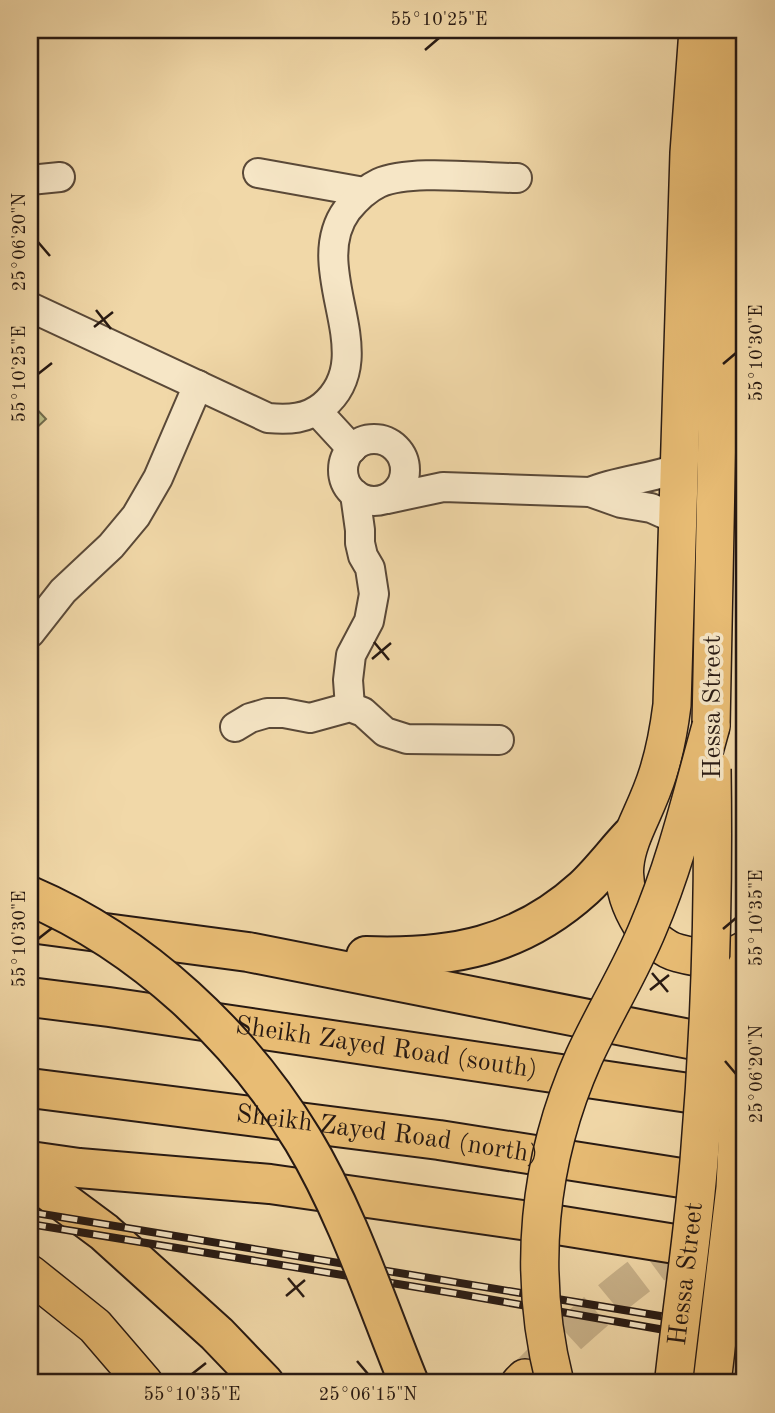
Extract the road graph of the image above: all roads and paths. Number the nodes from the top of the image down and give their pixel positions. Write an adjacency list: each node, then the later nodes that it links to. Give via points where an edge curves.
1 (698, 30): 13 (main road, via 689,153)
2 (725, 30): 20 (main road, Hessa Street)
3 (258, 173): 7 (street)
4 (60, 177): 6 (street)
5 (517, 178): 7 (street, via 408,176)
6 (30, 180)
7 (364, 192): 10 (street, via 343,216 332,246 346,339 345,370 340,386)
8 (30, 307): 9 (street)
9 (198, 385): 10 (street, via 268,418 285,420); 18 (street, via 158,478 136,516 63,591)
10 (317, 411): 11 (street)
11 (352, 449): 12 (street, via 367,440 384,441); 16 (street, via 346,457 344,477)
12 (403, 459): 14 (street); 16 (street, via 405,474 399,489)
13 (679, 468): 15 (street); 17 (main road)
14 (443, 487): 15 (street); 16 (street)
15 (590, 492): 17 (street)
16 (374, 498): 19 (street, via 360,530 374,594 369,621 351,655)
17 (678, 520): 23 (main road, via 667,741)
18 (30, 633)
19 (350, 708): 21 (street, via 310,718 267,713); 22 (street, via 395,736)
20 (711, 726): 38 (main road, Hessa Street, bridge, via 712,901 705,1077); 39 (main road, bridge, via 663,892 575,1079 558,1127 548,1165 539,1242 542,1320)
21 (235, 727)
22 (499, 740)
23 (631, 836): 26 (main road, via 624,870 628,903 646,932 673,952 705,960); 27 (highway, via 585,887 555,911 486,946 409,958)
24 (30, 895): 42 (highway, bridge, via 139,960 202,1013 257,1073 322,1177)
25 (30, 923): 27 (highway)
26 (745, 950)
27 (248, 952): 30 (highway)
28 (745, 969): 43 (main road, Hessa Street, bridge, via 735,1188)
29 (30, 997): 32 (highway, Sheikh Zayed Road (south))
30 (745, 1051)
31 (30, 1088): 35 (highway, Sheikh Zayed Road (north), via 439,1140)
32 (745, 1101)
33 (30, 1161): 36 (highway, via 270,1184)
34 (30, 1177): 41 (highway, via 104,1232)
35 (745, 1188)
36 (745, 1256)
37 (30, 1274): 40 (main road, via 95,1326)
38 (673, 1380)
39 (533, 1382)
40 (144, 1383)
41 (264, 1383)
42 (409, 1383)
43 (712, 1383)

